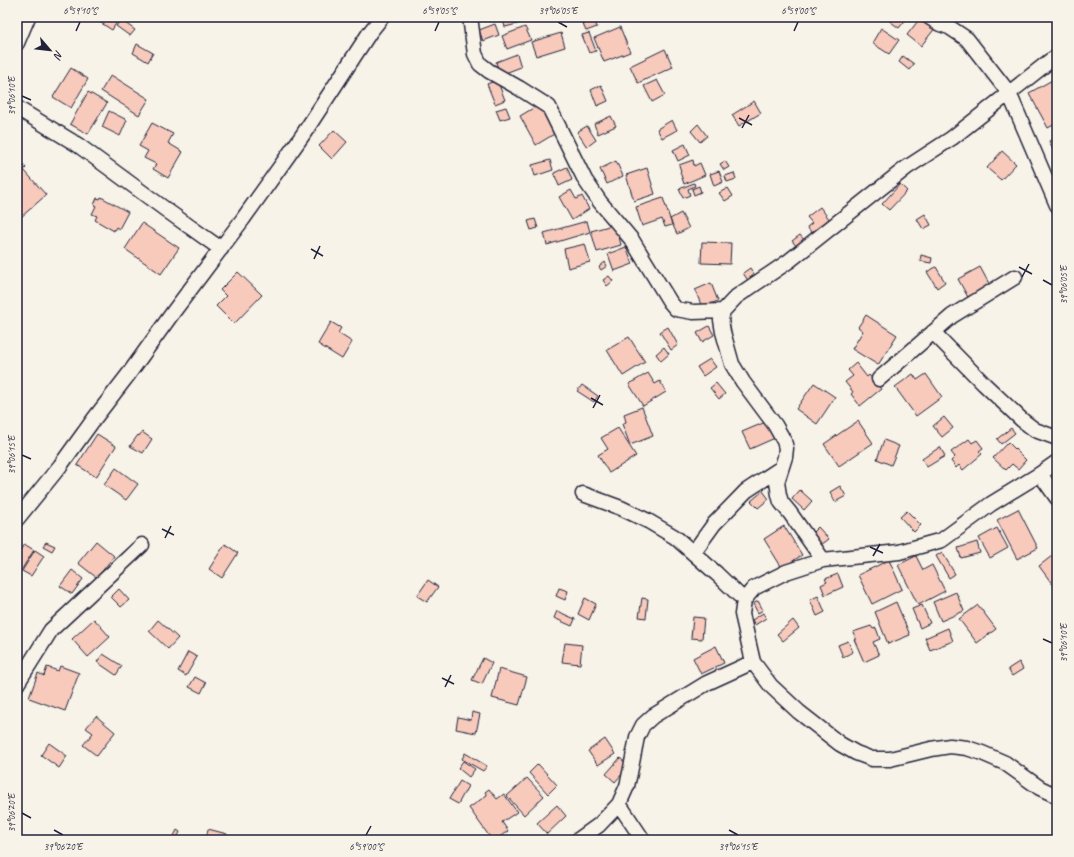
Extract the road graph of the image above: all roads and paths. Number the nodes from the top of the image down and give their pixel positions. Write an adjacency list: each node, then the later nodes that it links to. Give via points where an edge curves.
1 (28, 17): 5 (street)
2 (382, 17): 11 (street, via 302,136)
3 (470, 17): 13 (street, via 475,54 480,64 549,107 585,180 632,240 676,309 693,312)
4 (929, 17): 8 (street, via 967,38)
5 (17, 44)
6 (1057, 47): 7 (street)
7 (1054, 58): 8 (street)
8 (1009, 93): 10 (street); 13 (street, via 952,138 900,173 788,261 736,297)
9 (17, 108): 11 (street, via 78,145)
10 (1057, 205)
11 (221, 249): 22 (street, via 60,466)
12 (1015, 277): 14 (street, via 952,316)
13 (723, 310): 18 (street, via 721,320 732,364 784,441 786,448)
14 (933, 332): 15 (street); 16 (street, via 1022,420 1035,430)
15 (879, 379)
16 (1057, 438)
17 (1057, 462): 19 (street)
18 (781, 468): 24 (street, via 746,490 714,524); 25 (street, via 777,482 781,502)
19 (1040, 474): 21 (street); 25 (street, via 991,504 942,540 899,552)
20 (583, 494): 24 (street, via 648,521 675,537)
21 (1057, 498)
22 (17, 519)
23 (142, 545): 28 (street, via 51,630)
24 (693, 553): 26 (street)
25 (823, 560): 26 (street, via 779,575 754,588)
26 (744, 600): 27 (street, via 742,614)
27 (753, 662): 29 (street, via 771,686 799,712 840,744 856,753 872,759 890,759 950,746 967,748 1005,764 1040,788); 30 (street, via 707,683 653,716 643,725 637,737 627,786)
28 (17, 684)
29 (1057, 796)
30 (619, 804): 31 (street, via 599,825); 32 (street)
31 (578, 840)
32 (643, 840)

